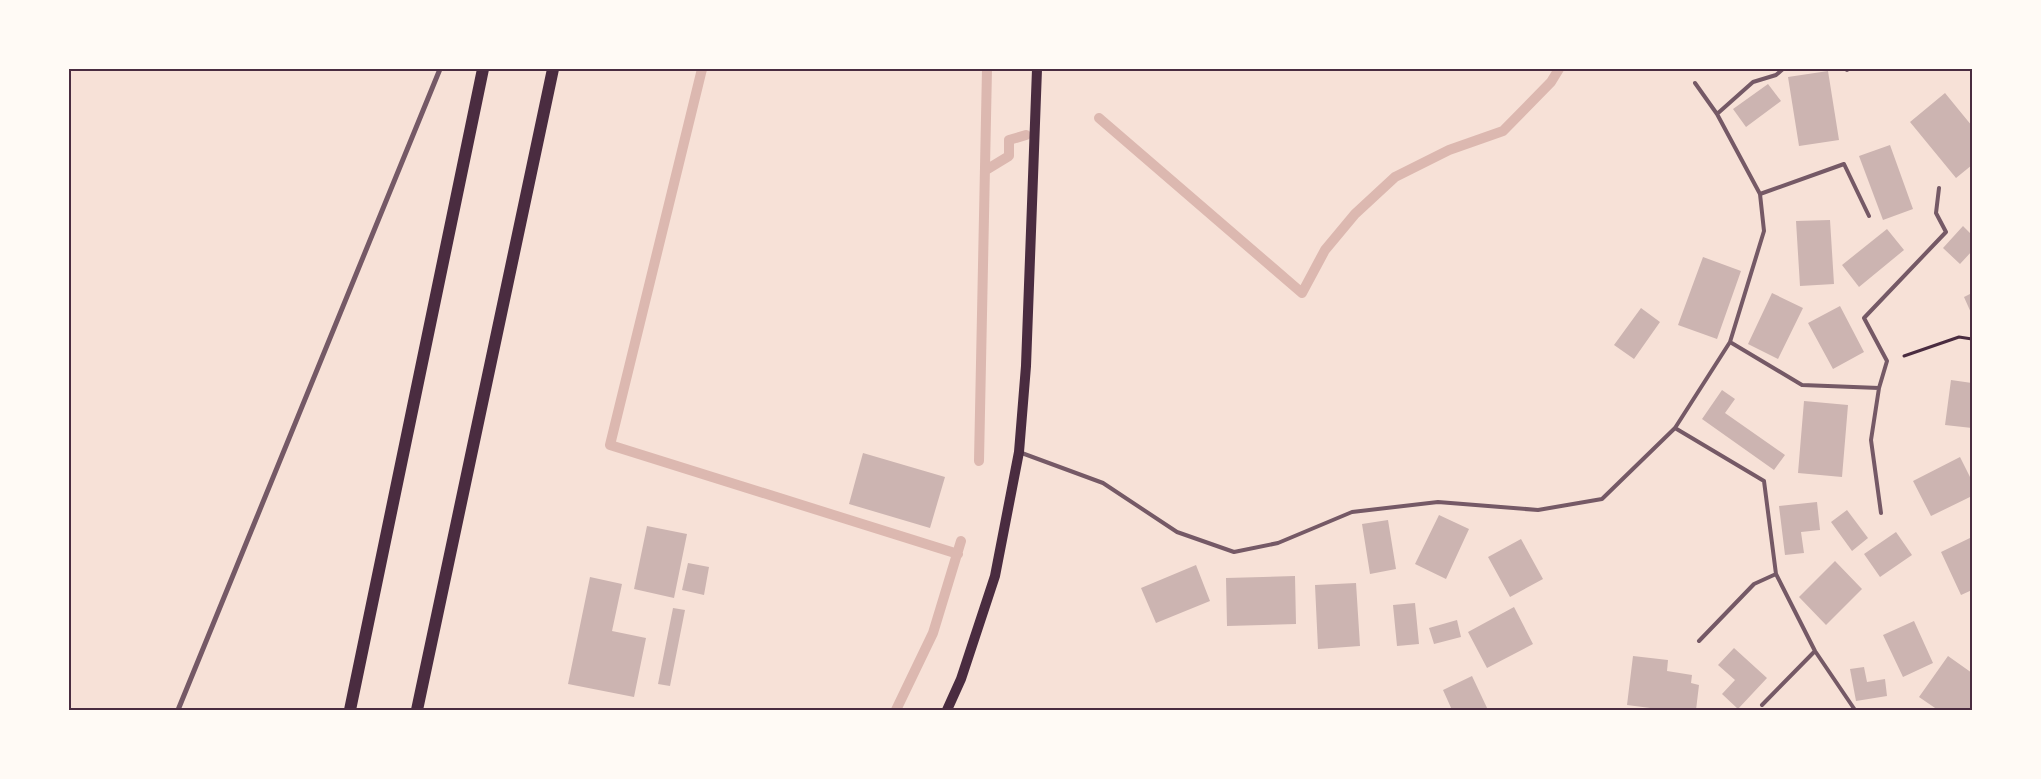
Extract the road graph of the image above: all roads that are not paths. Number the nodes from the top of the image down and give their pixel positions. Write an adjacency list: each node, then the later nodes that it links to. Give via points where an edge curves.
1 (440, 69): 20 (street)
2 (483, 69): 21 (main road)
3 (553, 69): 22 (main road)
4 (1037, 69): 14 (main road, via 1026,366)
5 (1783, 69): 7 (lane, via 1776,75 1753,82)
6 (1695, 83): 7 (lane)
7 (1717, 114): 9 (lane)
8 (1939, 188): 12 (lane, via 1936,213 1946,232 1864,318 1887,361)
9 (1760, 194): 10 (lane, via 1844,164); 11 (lane, via 1764,231)
10 (1869, 216)
11 (1730, 342): 12 (lane, via 1802,385); 13 (lane)
12 (1879, 388): 15 (lane, via 1871,440)
13 (1675, 428): 14 (lane, via 1602,499 1538,510 1438,502 1352,512 1278,543 1234,552 1177,532 1103,483); 16 (lane, via 1764,482)
14 (1019, 452): 23 (main road, via 995,576 960,679)
15 (1881, 513)
16 (1776, 574): 17 (lane, via 1754,584); 18 (lane)
17 (1699, 641)
18 (1815, 651): 19 (lane); 24 (lane)
19 (1762, 705)
20 (178, 710)
21 (350, 710)
22 (417, 710)
23 (946, 710)
24 (1855, 710)

